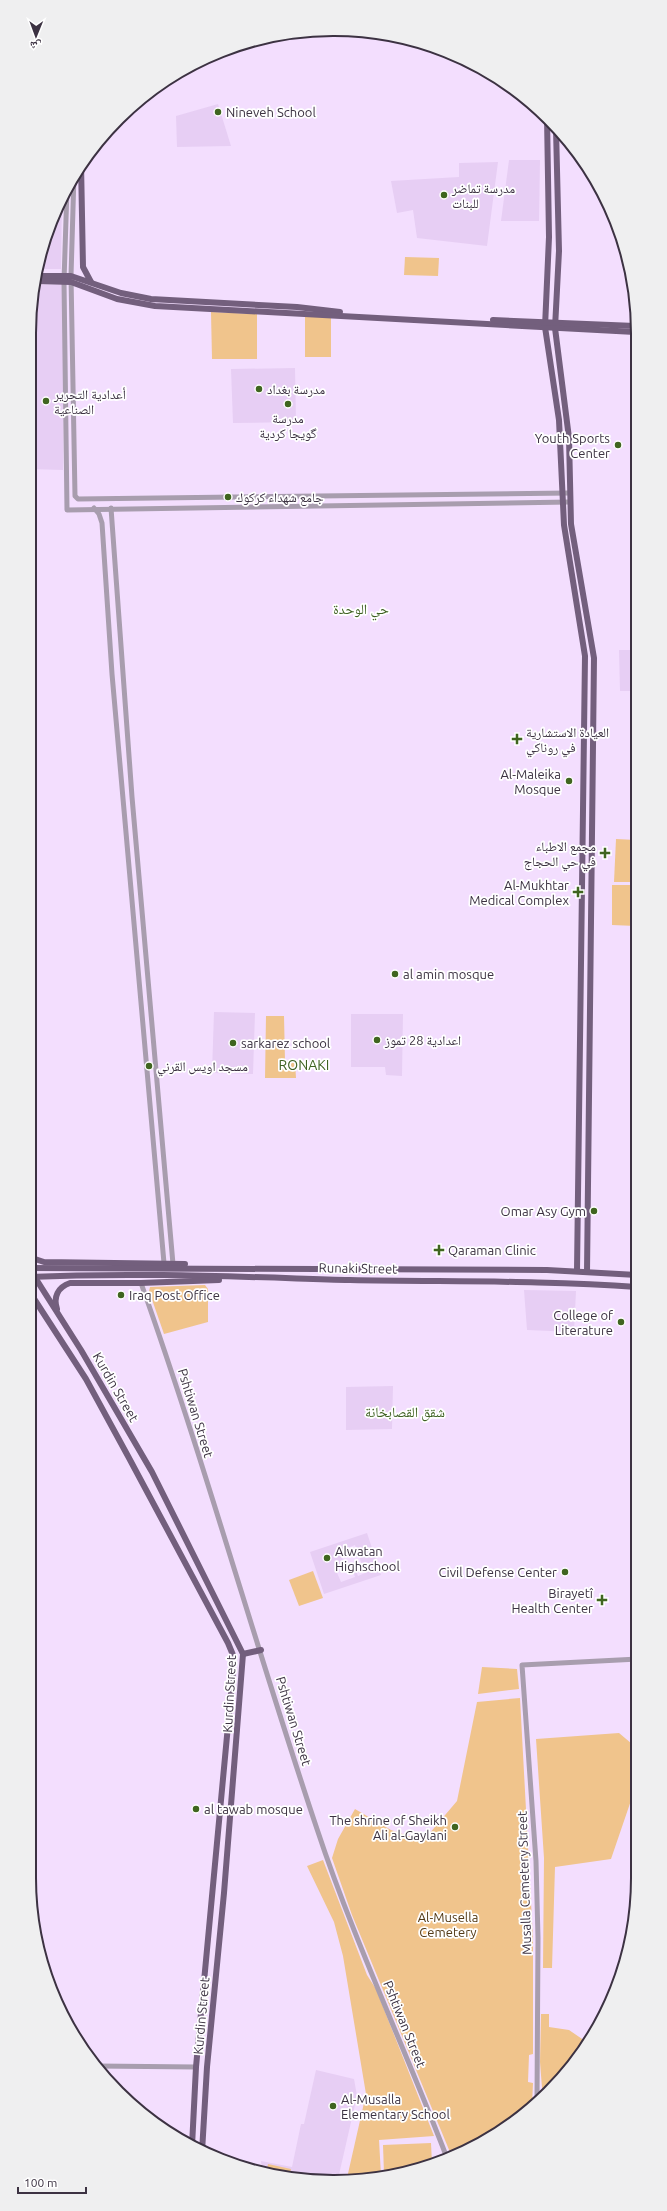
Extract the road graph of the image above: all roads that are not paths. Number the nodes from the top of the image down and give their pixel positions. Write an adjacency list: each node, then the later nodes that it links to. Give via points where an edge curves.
1 (547, 126): 10 (main road, via 549,236)
2 (556, 136): 11 (main road, via 559,251)
3 (81, 176): 9 (main road, via 83,267)
4 (73, 191): 7 (street)
5 (67, 202): 7 (street)
6 (42, 277): 7 (main road)
7 (67, 279): 8 (main road); 9 (main road); 10 (main road, via 117,299 147,305); 14 (street); 15 (street)
8 (41, 281)
9 (91, 282): 10 (main road, via 130,295 164,300)
10 (545, 324): 11 (main road); 16 (main road, via 560,426)
11 (555, 324): 12 (main road); 13 (main road); 17 (main road, via 568,425)
12 (631, 326)
13 (631, 331)
14 (67, 441): 15 (street); 20 (street, via 67,510)
15 (75, 441): 16 (street, via 76,496 81,500)
16 (561, 493): 17 (street); 18 (main road)
17 (570, 493): 19 (main road)
18 (561, 502): 19 (street); 21 (street); 26 (main road, via 585,656)
19 (570, 502): 27 (main road, via 571,524 594,658)
20 (94, 508): 21 (street); 22 (street, via 101,517)
21 (111, 508): 23 (street)
22 (102, 526): 23 (street); 24 (street)
23 (112, 526): 25 (street)
24 (123, 797): 25 (street); 30 (street)
25 (132, 797): 31 (street)
26 (583, 890): 27 (main road); 35 (main road)
27 (591, 890): 36 (main road)
28 (36, 1260): 29 (main road)
29 (57, 1262): 30 (main road); 42 (main road, via 56,1277 62,1282)
30 (164, 1263): 31 (main road)
31 (173, 1264): 33 (main road)
32 (36, 1268): 33 (main road, Runaki Street)
33 (216, 1268): 34 (main road, Runaki Street)
34 (314, 1268): 35 (main road, Runaki Street); 40 (main road)
35 (577, 1271): 36 (main road, Runaki Street)
36 (587, 1272): 37 (main road, Runaki Street)
37 (631, 1275)
38 (36, 1277): 39 (main road, Runaki Street)
39 (237, 1277): 40 (main road, Runaki Street); 43 (main road, via 210,1281)
40 (314, 1278): 44 (main road, Runaki Street, via 584,1283)
41 (36, 1279): 46 (main road, Kurdin Street)
42 (70, 1283): 43 (main road); 46 (main road, via 59,1289 56,1296 56,1305)
43 (141, 1283): 49 (street, Pshtiwan Street)
44 (631, 1287)
45 (36, 1302): 48 (main road, Kurdin Street, via 86,1379)
46 (61, 1317): 47 (main road, Kurdin Street)
47 (144, 1459): 48 (main road); 50 (main road, Kurdin Street)
48 (133, 1466): 52 (main road, Kurdin Street, via 231,1650 233,1672)
49 (260, 1650): 50 (main road); 60 (street, Pshtiwan Street, via 338,1891)
50 (243, 1654): 53 (main road, Kurdin Street)
51 (631, 1659): 57 (street, Musalla Cemetery Street, via 522,1665 536,1861)
52 (226, 1753): 53 (main road); 55 (main road, Kurdin Street)
53 (236, 1754): 56 (main road, Kurdin Street)
54 (103, 2066): 55 (street)
55 (196, 2067): 56 (main road); 58 (main road, Kurdin Street)
56 (207, 2067): 59 (main road, Kurdin Street)
57 (536, 2095)
58 (192, 2139)
59 (202, 2144)
60 (445, 2153)

